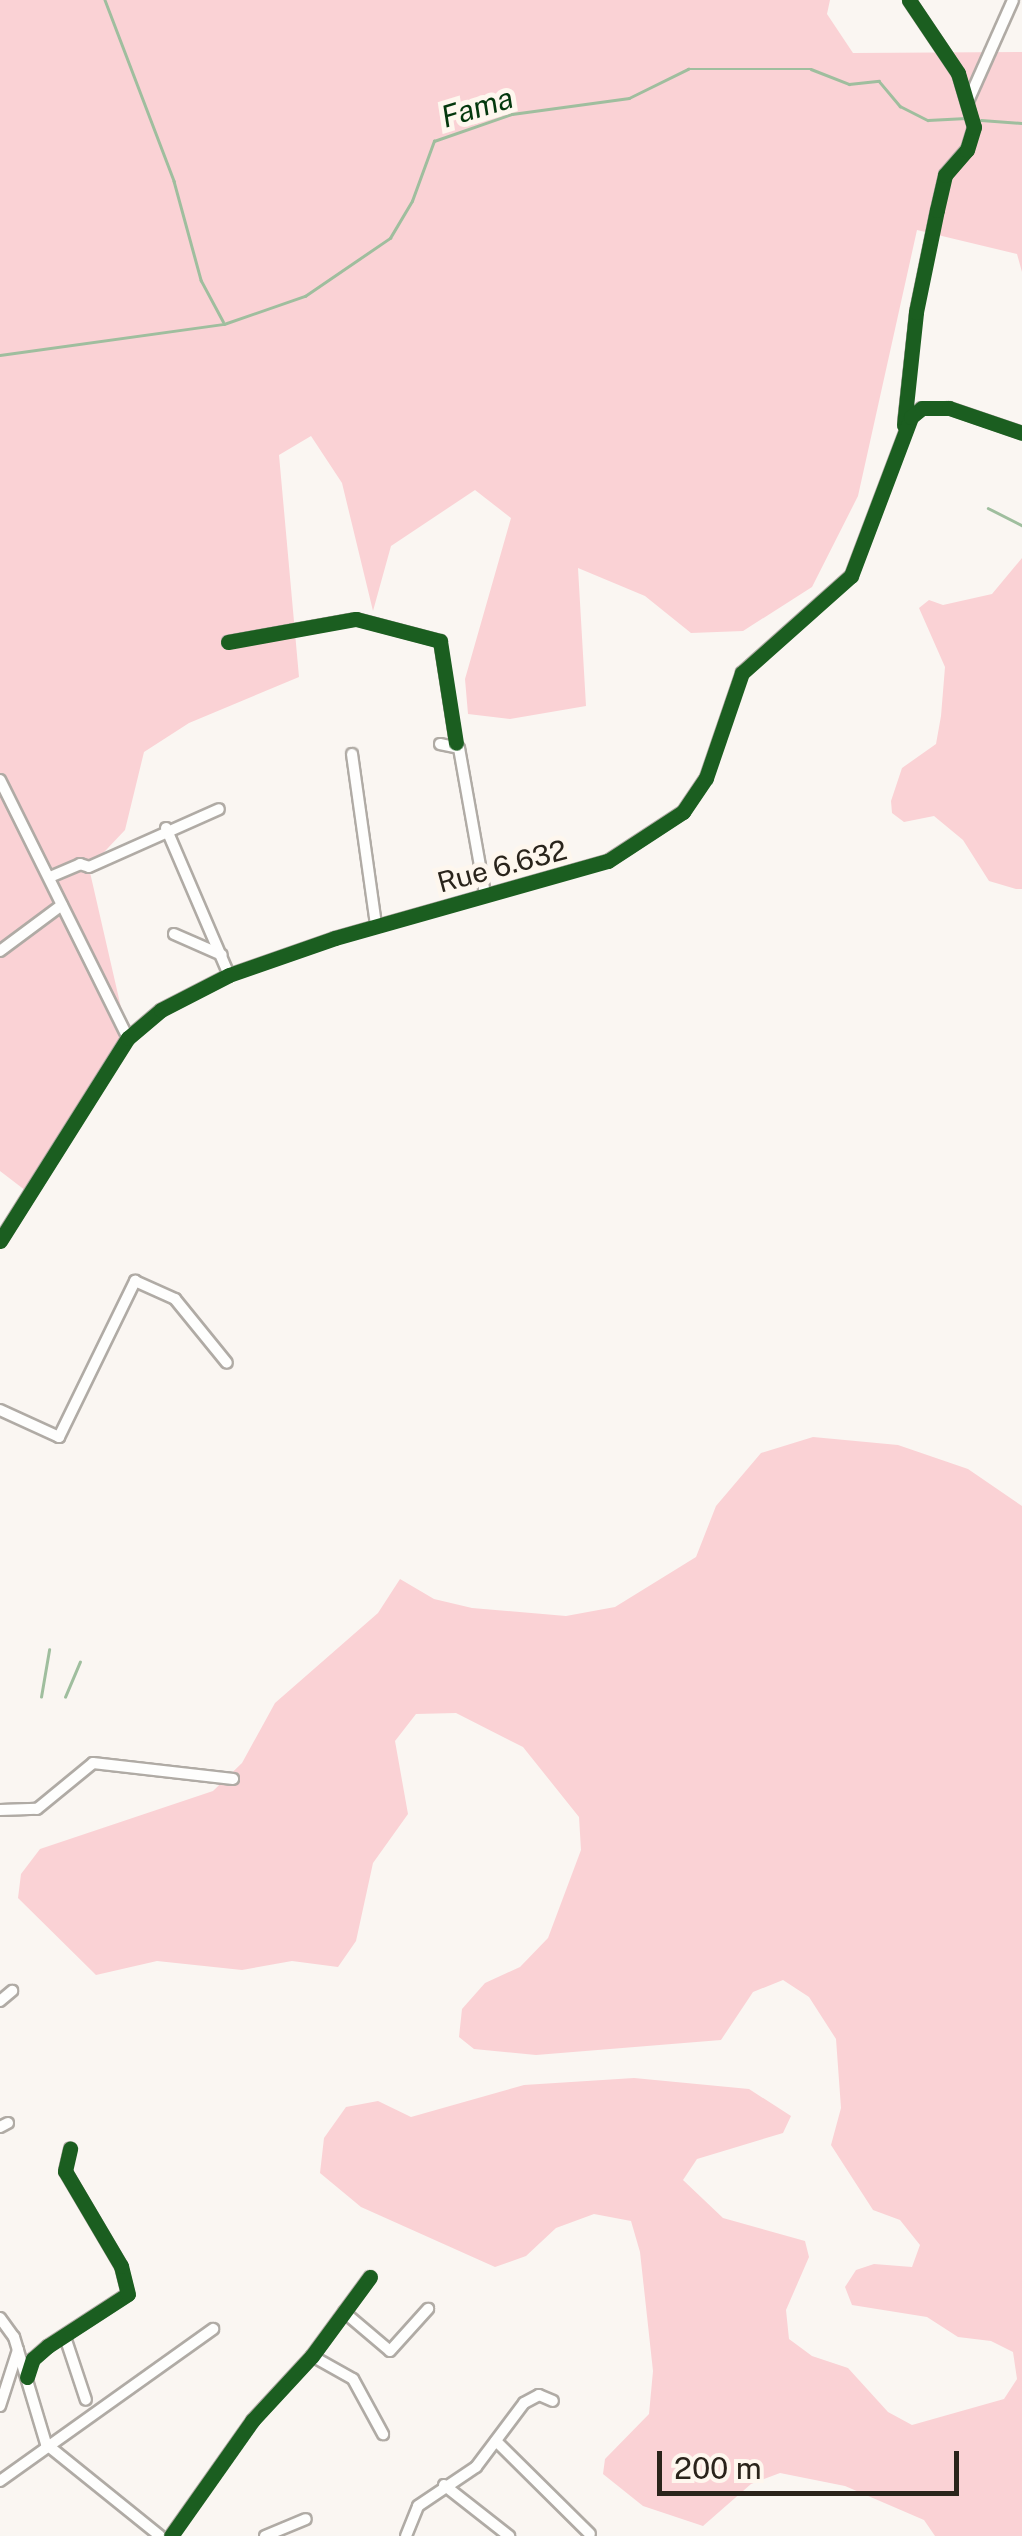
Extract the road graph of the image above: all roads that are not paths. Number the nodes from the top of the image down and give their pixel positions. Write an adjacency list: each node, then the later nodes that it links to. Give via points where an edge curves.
1 (910, 0): 3 (street)
2 (1014, 0): 3 (street)
3 (969, 99): 4 (street, Rue 6.632, via 974,128 967,150 945,175 936,210)
4 (904, 425): 5 (street, via 934,406); 14 (street, Rue 6.632, via 851,576 742,674 706,778 683,812 608,861)
5 (1022, 433)
6 (228, 642): 8 (street, via 356,619 440,641)
7 (440, 744): 8 (street)
8 (456, 744): 14 (street)
9 (352, 754): 16 (street)
10 (0, 780): 13 (street)
11 (219, 809): 12 (street)
12 (166, 828): 13 (street, via 89,868 80,864); 19 (street)
13 (50, 877): 15 (street)
14 (485, 894): 16 (street, Rue 6.632)
15 (62, 905): 18 (street); 21 (street)
16 (376, 925): 20 (street, Rue 6.632)
17 (174, 934): 19 (street)
18 (0, 952)
19 (222, 955): 20 (street)
20 (229, 975): 21 (street, Rue 6.632, via 160,1010)
21 (128, 1038): 22 (street, Rue 6.632)
22 (0, 1241)
23 (227, 1363): 24 (street, via 174,1299 135,1281 59,1436)
24 (0, 1410)
25 (233, 1779): 26 (street, via 93,1764 38,1809)
26 (0, 1810)
27 (12, 1991): 28 (street)
28 (0, 2000)
29 (70, 2149): 35 (street, via 65,2171 121,2266 128,2294)
30 (370, 2277): 32 (street)
31 (428, 2310): 32 (street, via 390,2350)
32 (344, 2312): 37 (street)
33 (0, 2318): 36 (street)
34 (213, 2329): 44 (street)
35 (65, 2337): 38 (street, via 33,2359); 39 (street)
36 (18, 2350): 38 (street); 41 (street)
37 (312, 2356): 42 (street, via 353,2379); 49 (street, via 252,2421)
38 (28, 2377): 44 (street)
39 (86, 2400)
40 (553, 2401): 43 (street, via 531,2397)
41 (0, 2406)
42 (383, 2434)
43 (496, 2441): 46 (street, via 476,2466); 53 (street)
44 (46, 2444): 45 (street); 48 (street)
45 (0, 2480)
46 (444, 2485): 51 (street, via 418,2506); 52 (street)
47 (306, 2519): 50 (street)
48 (160, 2536)
49 (172, 2536)
50 (265, 2536)
51 (406, 2536)
52 (509, 2536)
53 (590, 2536)

